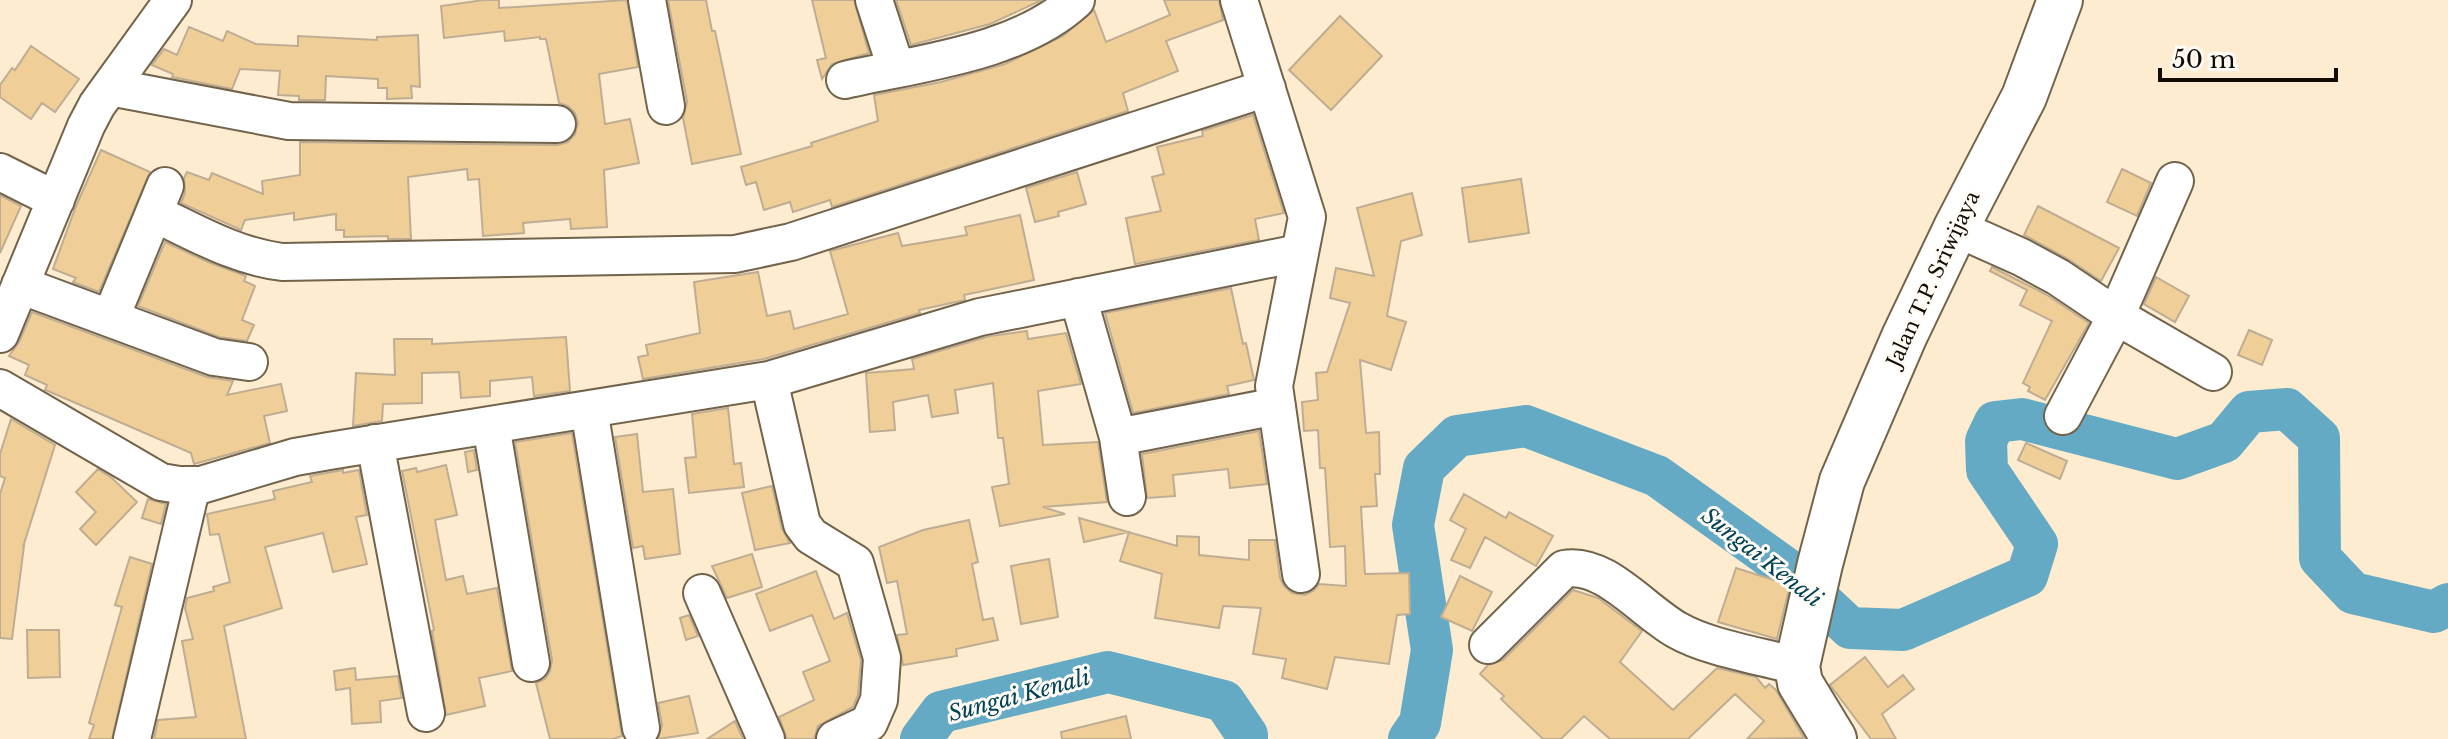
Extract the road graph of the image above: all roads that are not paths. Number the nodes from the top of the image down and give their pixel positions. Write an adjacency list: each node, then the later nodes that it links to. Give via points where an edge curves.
1 (173, 0): 9 (street)
2 (647, 0): 11 (street)
3 (874, 0): 7 (street)
4 (1076, 0): 7 (street, via 1017,38)
5 (1239, 0): 10 (street)
6 (2060, 0): 16 (main road, Jalan T.P. Sriwijaya, via 2024,97)
7 (896, 68): 8 (street)
8 (845, 80)
9 (110, 87): 12 (street, via 289,121); 15 (street, via 86,126)
10 (1267, 88): 17 (street, via 1307,217); 21 (street, via 791,242 735,254 282,262 231,250 160,200)
11 (666, 106)
12 (557, 124)
13 (0, 172): 15 (street)
14 (2175, 181): 20 (street)
15 (56, 200): 18 (street)
16 (1956, 228): 20 (street, via 2058,277); 38 (main road, Jalan T.P. Sriwijaya, via 1842,481)
17 (1299, 253): 19 (street); 27 (street, via 1274,386)
18 (20, 285): 21 (street); 22 (street)
19 (1078, 297): 25 (street, via 980,317); 31 (street)
20 (2116, 316): 24 (street); 29 (street)
21 (111, 317): 23 (street, via 214,357)
22 (0, 334)
23 (249, 362)
24 (2213, 372)
25 (769, 380): 28 (street); 45 (street, via 802,524 811,536 855,563 882,658 879,700 869,723)
26 (2, 399): 33 (street, via 161,482)
27 (1277, 406): 31 (street); 35 (street)
28 (589, 409): 30 (street); 41 (street)
29 (2063, 416)
30 (491, 425): 32 (street); 39 (street)
31 (1118, 437): 34 (street)
32 (375, 443): 33 (street, via 295,457); 40 (street)
33 (192, 485): 43 (street)
34 (1127, 497)
35 (1301, 574)
36 (702, 593): 44 (street)
37 (1488, 645): 38 (street, via 1564,569 1579,566 1700,640)
38 (1798, 660): 42 (main road, via 1800,683)
39 (531, 663)
40 (426, 713)
41 (641, 728)
42 (1825, 735)
43 (132, 739)
44 (766, 739)
45 (835, 739)

